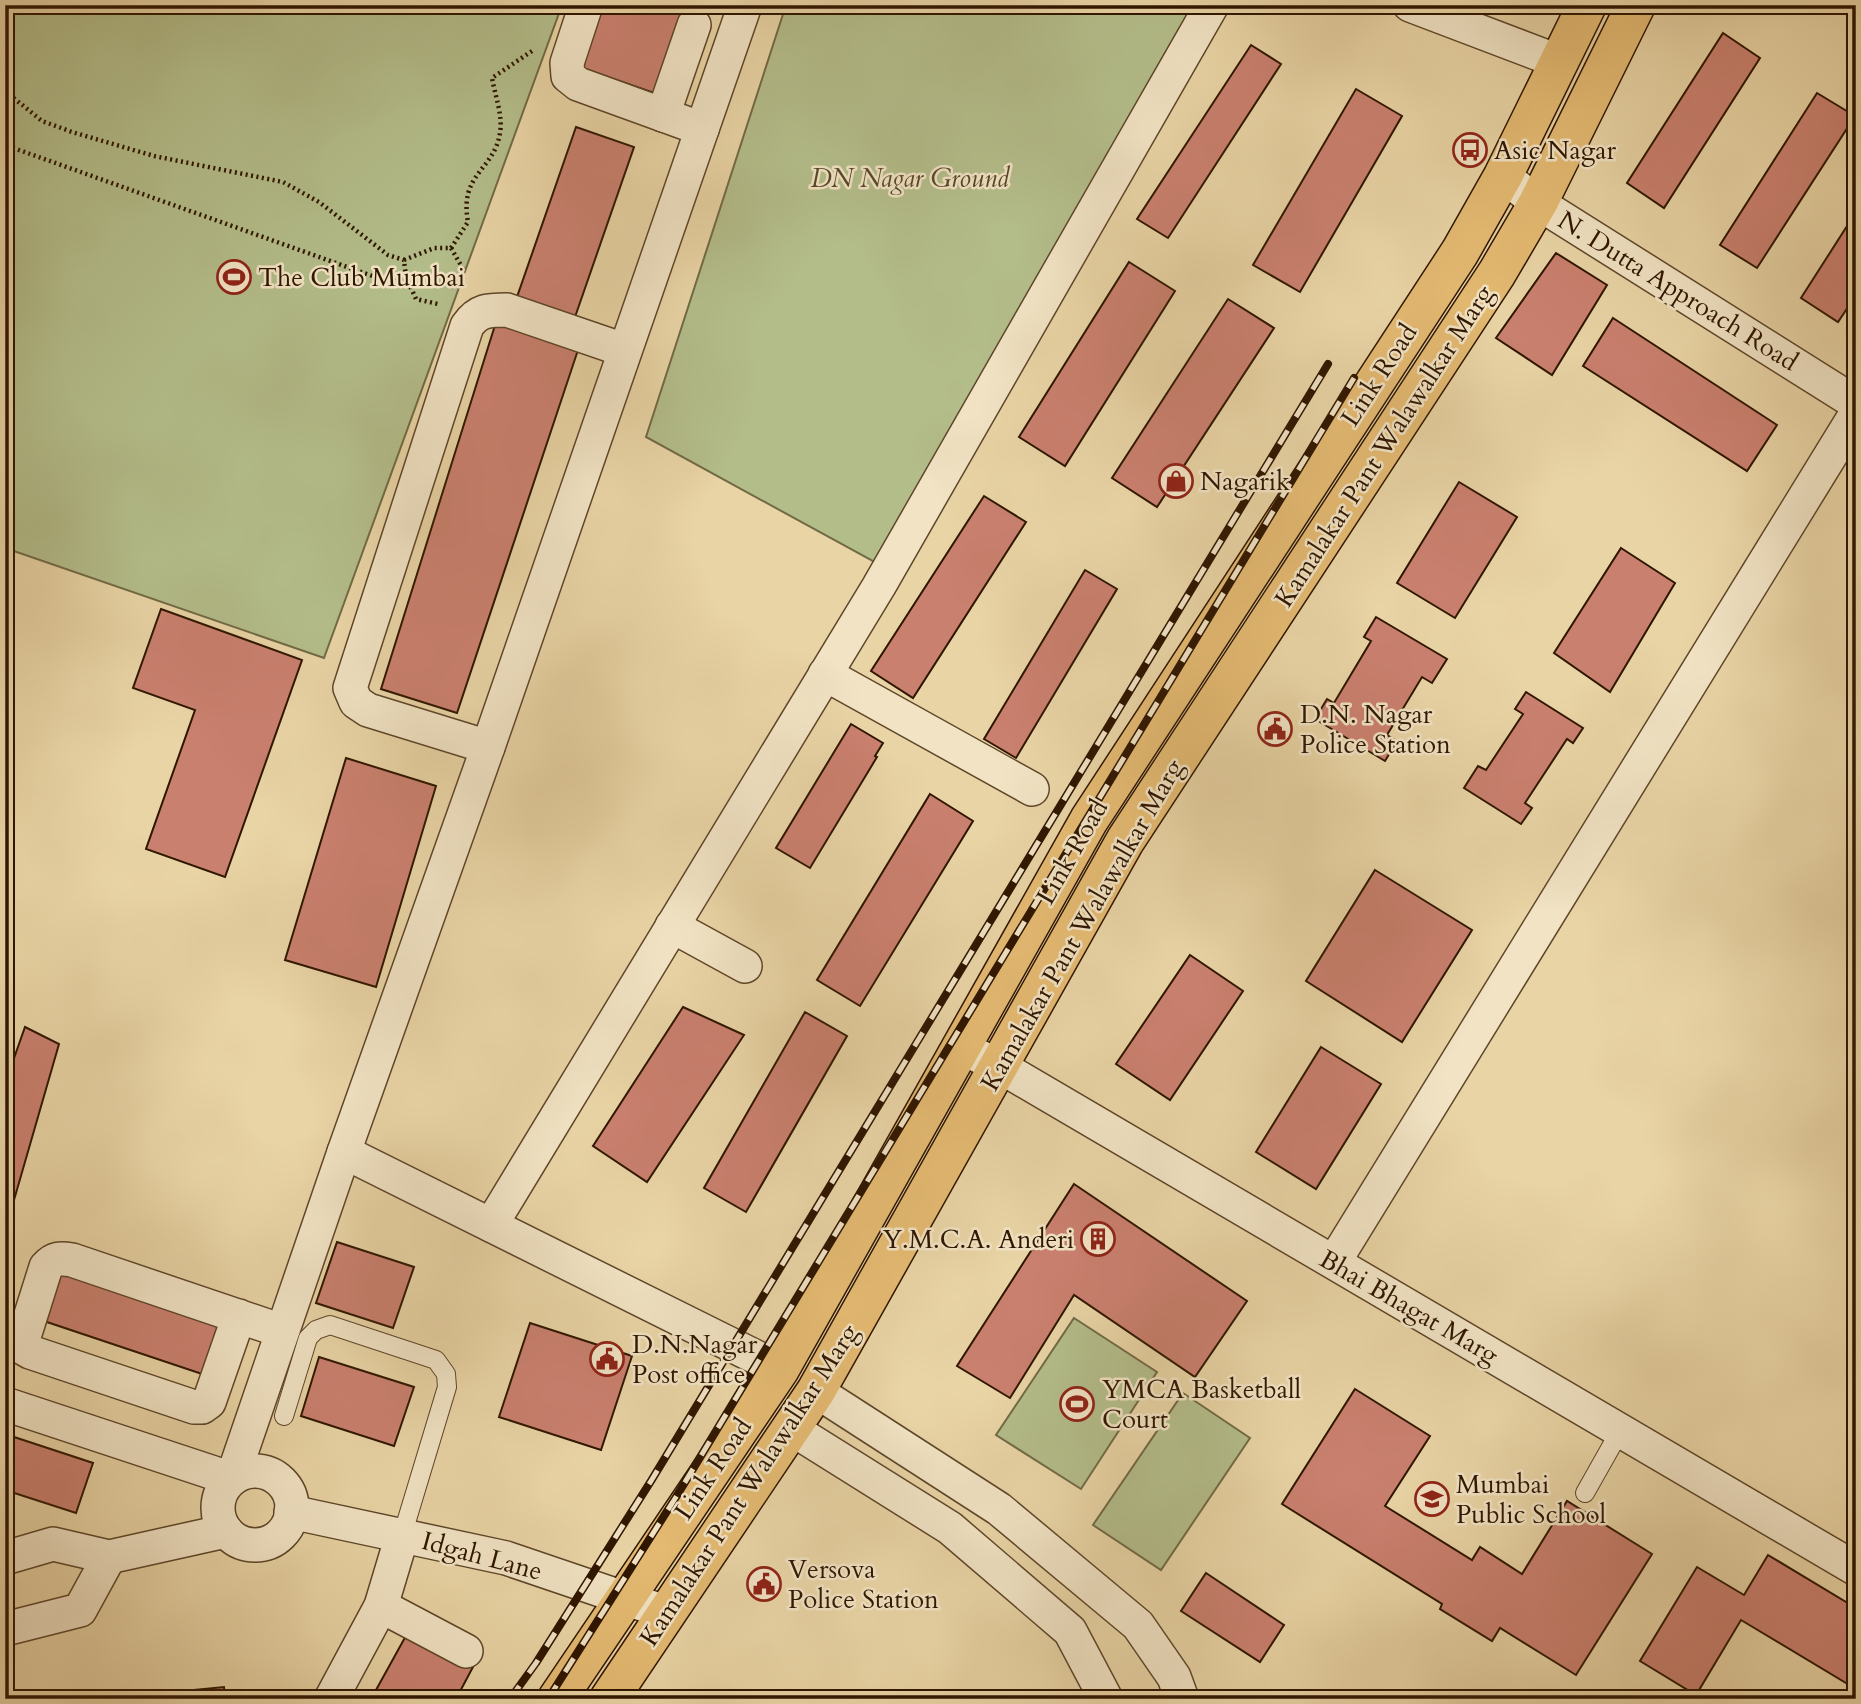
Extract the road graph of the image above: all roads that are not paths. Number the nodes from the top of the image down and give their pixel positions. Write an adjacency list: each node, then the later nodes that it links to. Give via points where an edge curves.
1 (586, 5): 9 (street, via 567,63 568,76 578,84)
2 (745, 5): 10 (street)
3 (1212, 5): 16 (street)
4 (1410, 5): 8 (street)
5 (1587, 5): 8 (main road, Link Road)
6 (1636, 5): 12 (main road, Kamalakar Pant Walawalkar Marg)
7 (694, 24): 9 (street)
8 (1560, 62): 11 (main road, Link Road)
9 (668, 100): 10 (street)
10 (707, 114): 13 (street)
11 (1503, 176): 12 (street, N. Dutta Approach Road); 21 (main road, Link Road, via 1460,252 1089,820)
12 (1538, 203): 14 (street, N. Dutta Approach Road); 22 (main road, Kamalakar Pant Walawalkar Marg, via 1125,841)
13 (624, 350): 17 (street); 17 (street, via 507,310 489,310 474,316 467,326 350,688 356,702 368,710)
14 (1856, 403)
15 (1856, 414): 25 (street)
16 (825, 674): 18 (street); 19 (street)
17 (488, 747): 23 (street)
18 (1032, 789)
19 (673, 926): 20 (street); 24 (street)
20 (745, 966)
21 (960, 1047): 22 (street, Bhai Bhagat Marg); 28 (main road, Link Road)
22 (999, 1066): 25 (street, Bhai Bhagat Marg); 29 (main road, Kamalakar Pant Walawalkar Marg)
23 (344, 1152): 24 (street); 27 (street)
24 (491, 1225): 28 (street)
25 (1334, 1262): 33 (street, Bhai Bhagat Marg)
26 (239, 1316): 26 (street, via 62,1258 52,1259 22,1343 30,1352 202,1407 209,1402); 27 (street)
27 (282, 1331): 34 (street)
28 (780, 1369): 42 (main road, Link Road)
29 (816, 1391): 32 (main road, Kamalakar Pant Walawalkar Marg); 51 (street, via 999,1509 1138,1625 1174,1677)
30 (5, 1404): 34 (street)
31 (284, 1416): 38 (lane, via 308,1338 316,1330 330,1325 436,1360 446,1374 447,1387)
32 (792, 1429): 44 (main road, Kamalakar Pant Walawalkar Marg); 50 (street, via 950,1528 1070,1631)
33 (1620, 1431): 35 (lane); 41 (street, Bhai Bhagat Marg)
34 (232, 1479): 36 (street, via 254,1471 278,1479 291,1500); 37 (street, via 219,1498)
35 (1585, 1493)
36 (292, 1512): 37 (street, via 281,1535 270,1542 258,1545 235,1540); 38 (street, Idgah Lane)
37 (226, 1531): 39 (street)
38 (402, 1536): 42 (street, Idgah Lane, via 506,1558); 43 (street)
39 (109, 1557): 40 (street, via 53,1544); 45 (street, via 80,1610)
40 (5, 1558)
41 (1856, 1569)
42 (625, 1600): 44 (street, Idgah Lane); 48 (main road, Link Road)
43 (381, 1606): 46 (street); 47 (street)
44 (668, 1614): 49 (main road, Kamalakar Pant Walawalkar Marg)
45 (5, 1629)
46 (466, 1651)
47 (331, 1699)
48 (557, 1699)
49 (609, 1699)
50 (1106, 1699)
51 (1182, 1699)

